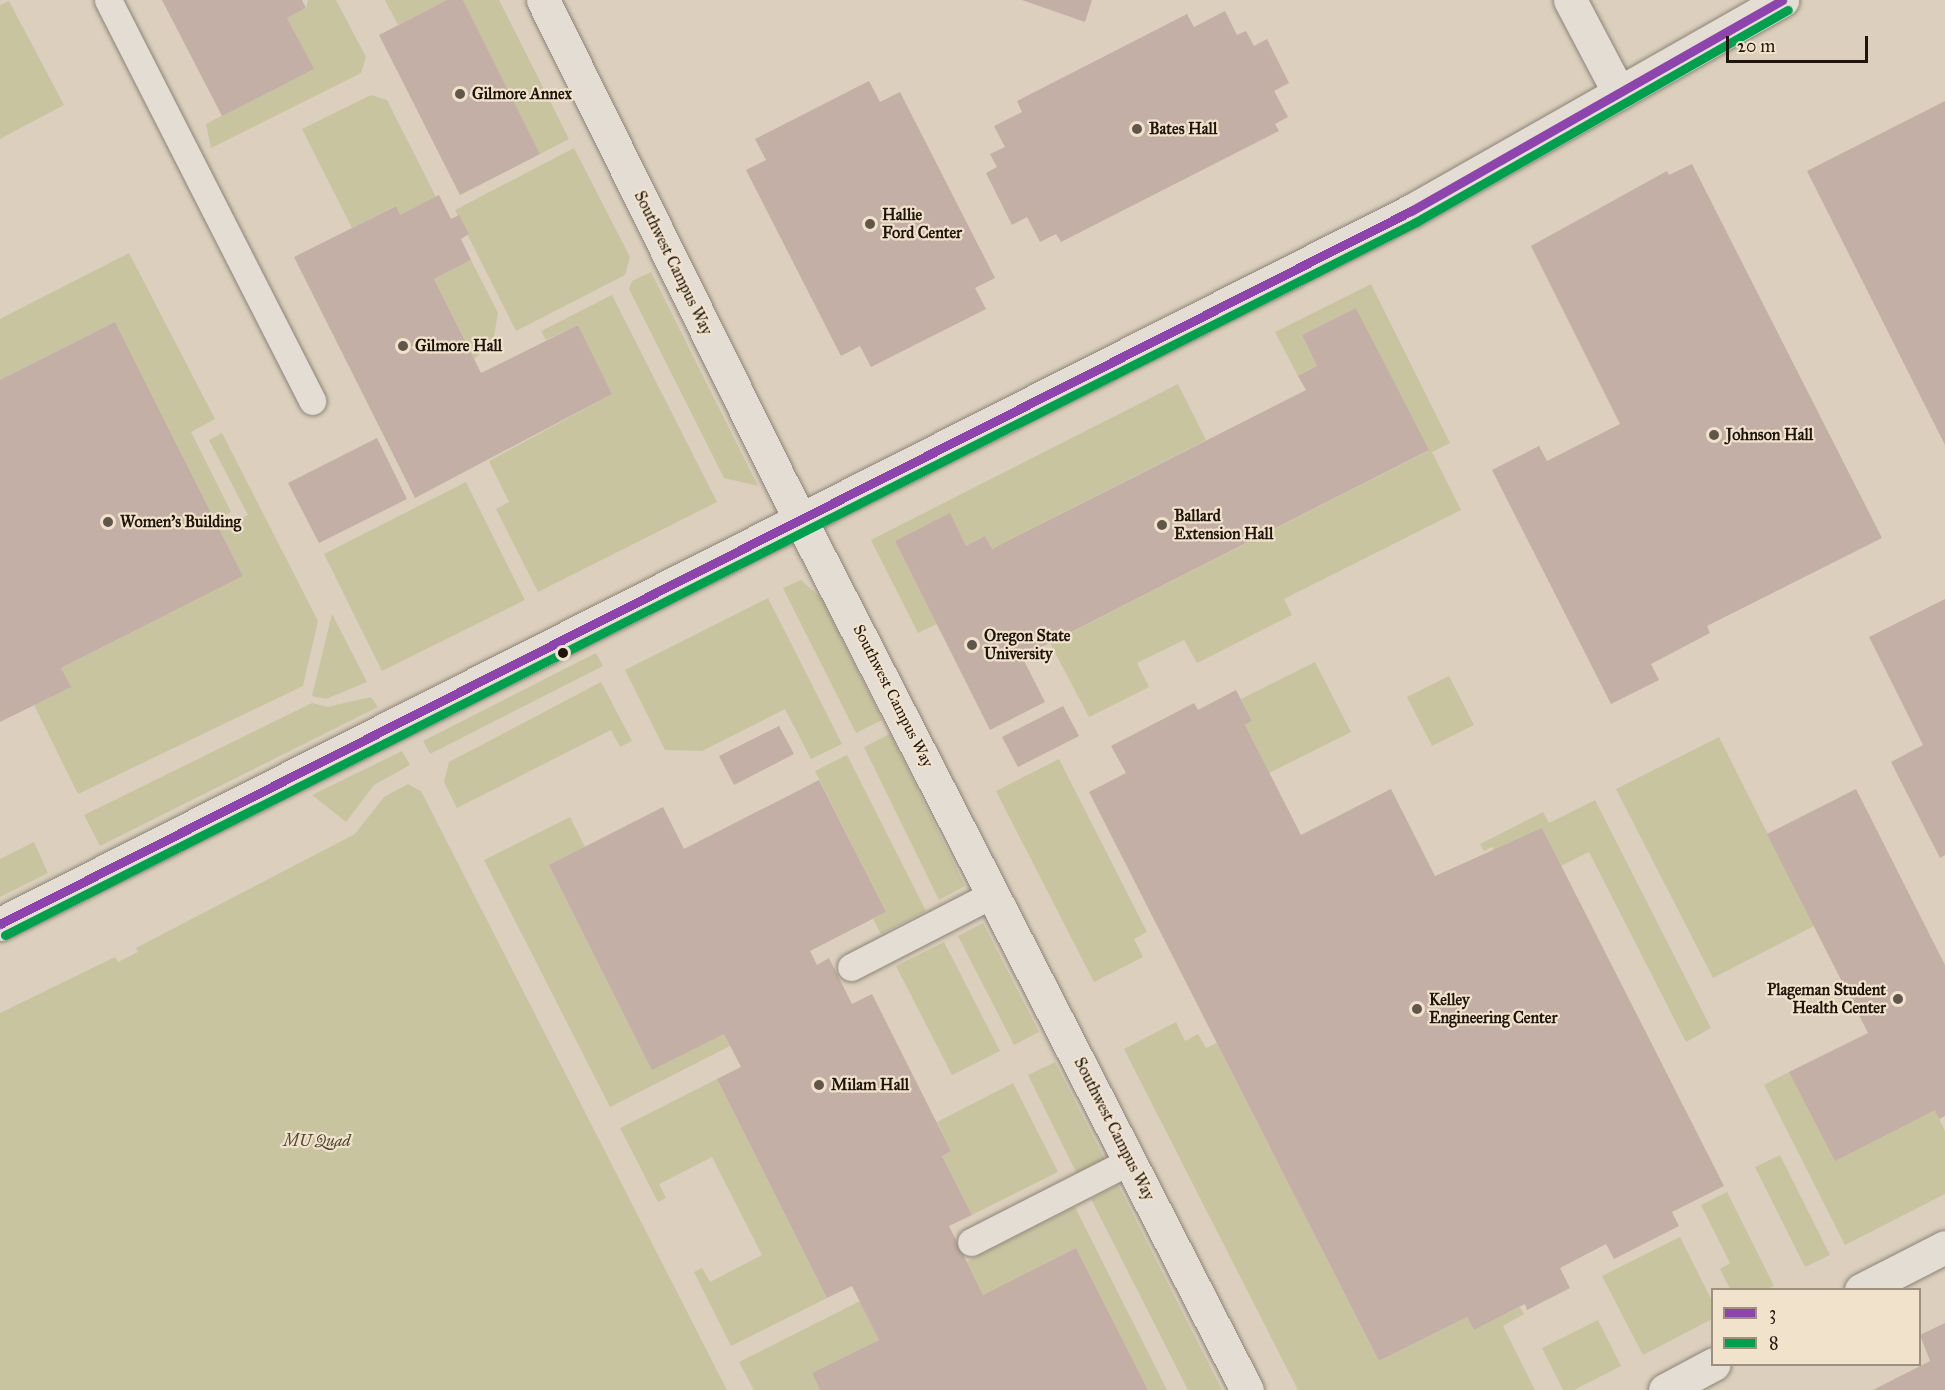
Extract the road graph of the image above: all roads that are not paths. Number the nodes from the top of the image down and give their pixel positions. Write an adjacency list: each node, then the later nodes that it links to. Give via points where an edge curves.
1 (108, 0): 6 (lane)
2 (543, 0): 7 (street, Southwest Campus Way)
3 (1570, 0): 5 (street)
4 (1782, 0): 5 (street)
5 (1619, 93): 7 (street, via 1411,211)
6 (312, 401)
7 (800, 518): 8 (street, Southwest Campus Way); 9 (street)
8 (993, 894): 10 (lane); 11 (street, Southwest Campus Way)
9 (0, 924)
10 (852, 967)
11 (1130, 1161): 12 (lane); 16 (street, Southwest Campus Way)
12 (972, 1242)
13 (1945, 1246): 14 (street)
14 (1865, 1288)
15 (1712, 1366): 17 (street)
16 (1247, 1390)
17 (1665, 1390)

